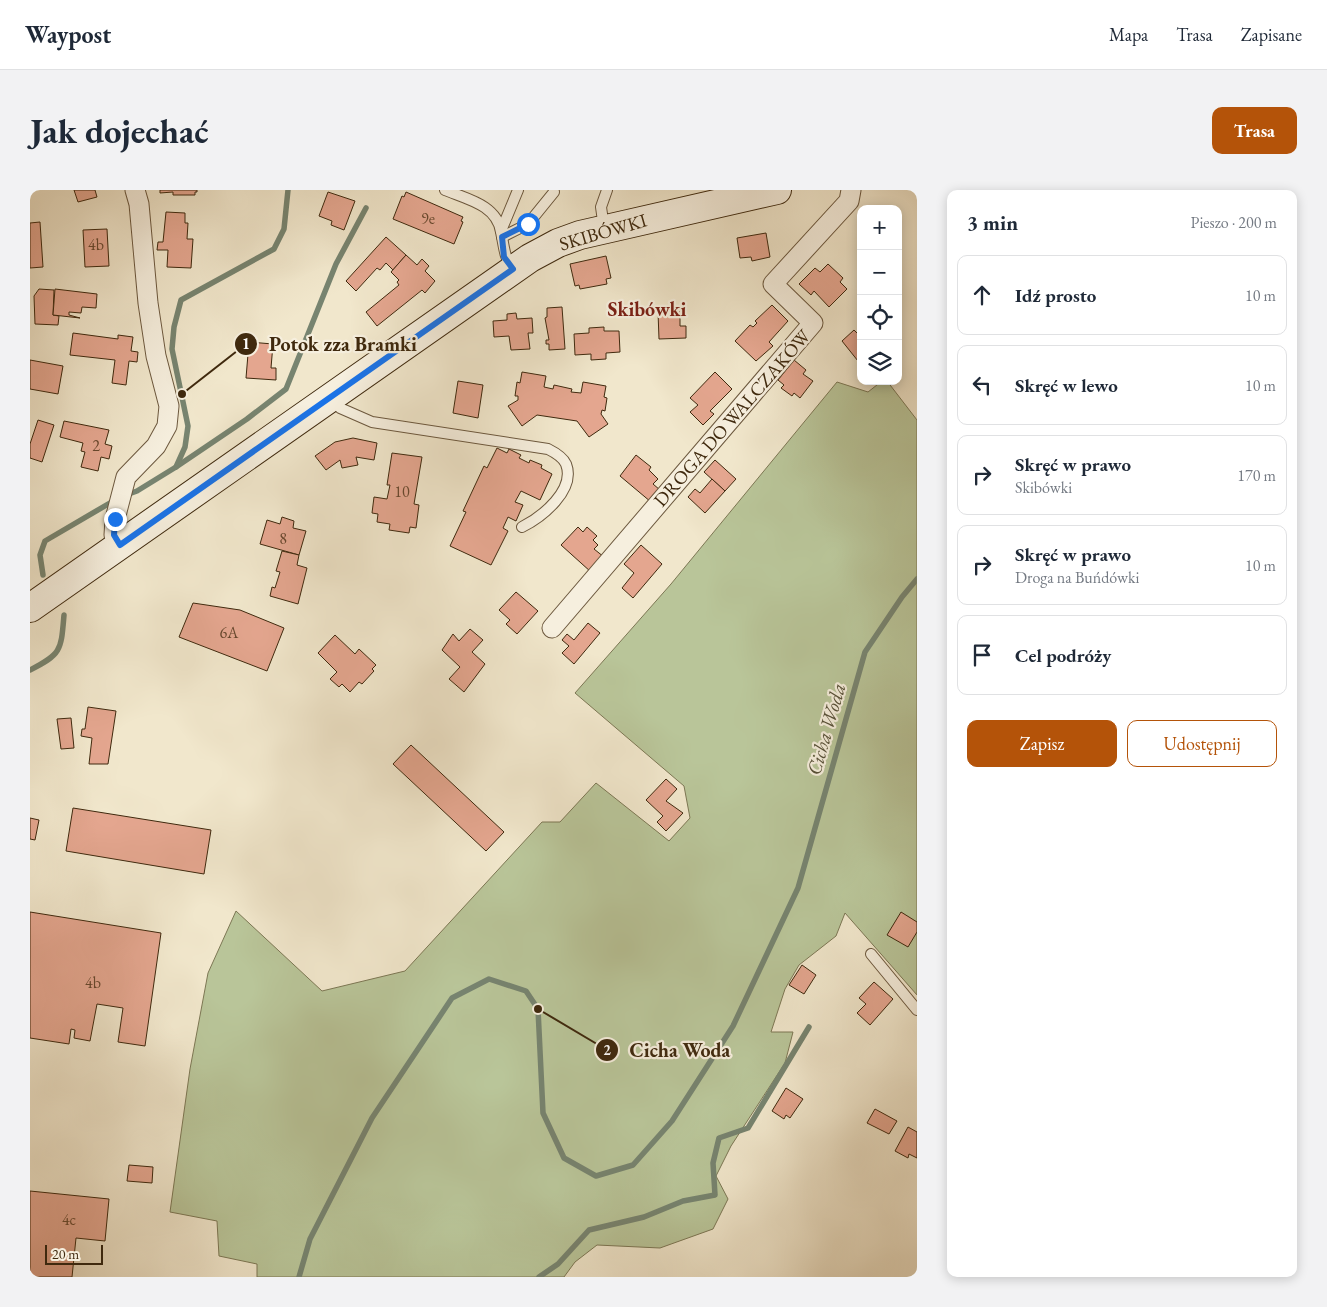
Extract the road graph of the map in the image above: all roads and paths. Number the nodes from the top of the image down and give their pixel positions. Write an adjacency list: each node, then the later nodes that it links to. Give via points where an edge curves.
1 (135, 190): 13 (street, via 156,356 168,406 166,426 156,446 126,477)
2 (445, 190): 9 (lane, via 493,212)
3 (518, 190): 9 (lane)
4 (607, 190): 8 (lane, via 601,207)
5 (777, 190): 8 (main road, SKIBÓWKI)
6 (851, 190): 15 (street, DROGA DO WALCZAKÓW, via 849,202 773,284 813,323)
7 (554, 192): 9 (lane, via 528,224)
8 (604, 229): 10 (main road, SKIBÓWKI, via 558,243)
9 (502, 234): 10 (lane, via 504,257)
10 (513, 269): 11 (main road, SKIBÓWKI)
11 (330, 397): 12 (lane, via 340,408 372,422 548,449 558,454 566,463 568,479 561,495); 13 (main road, SKIBÓWKI)
12 (522, 527)
13 (117, 532): 14 (main road, SKIBÓWKI)
14 (30, 608)
15 (552, 628)
16 (871, 954): 17 (lane)
17 (917, 1010)

